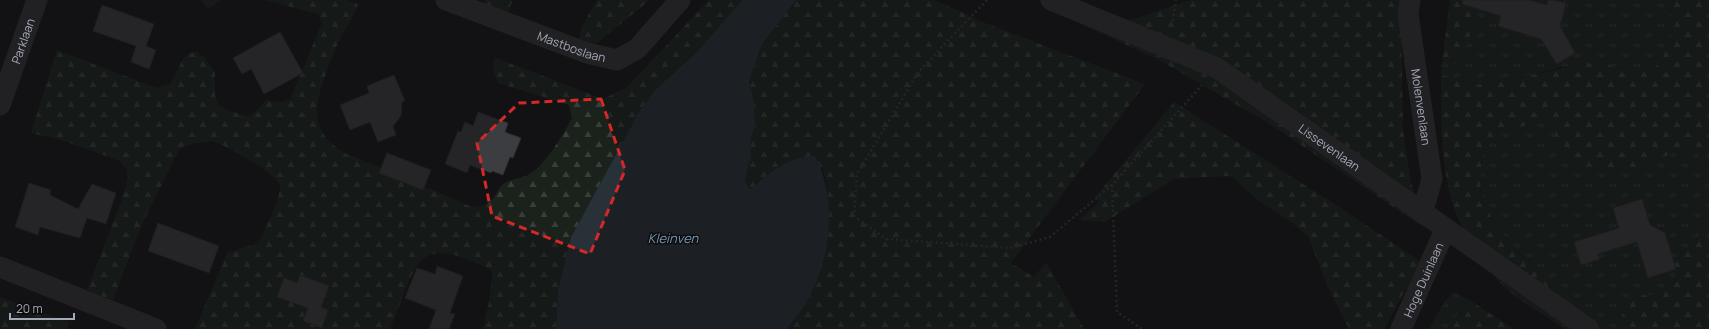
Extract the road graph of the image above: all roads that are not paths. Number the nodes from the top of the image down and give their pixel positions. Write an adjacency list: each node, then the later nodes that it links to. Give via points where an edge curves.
1 (37, 0): 6 (street, Parklaan)
2 (446, 0): 3 (street, Mastboslaan, via 587,53 616,60 636,49)
3 (680, 0)
4 (1051, 0): 7 (street, Lissevenlaan, via 1217,68)
5 (1410, 0): 7 (street, Molenvenlaan, via 1408,14 1432,180)
6 (0, 105)
7 (1422, 213): 8 (street, Lissevenlaan)
8 (1445, 230): 11 (street, Hoge Duinlaan); 12 (street, Lissevenlaan)
9 (0, 267): 10 (street)
10 (156, 329)
11 (1401, 329)
12 (1589, 329)

